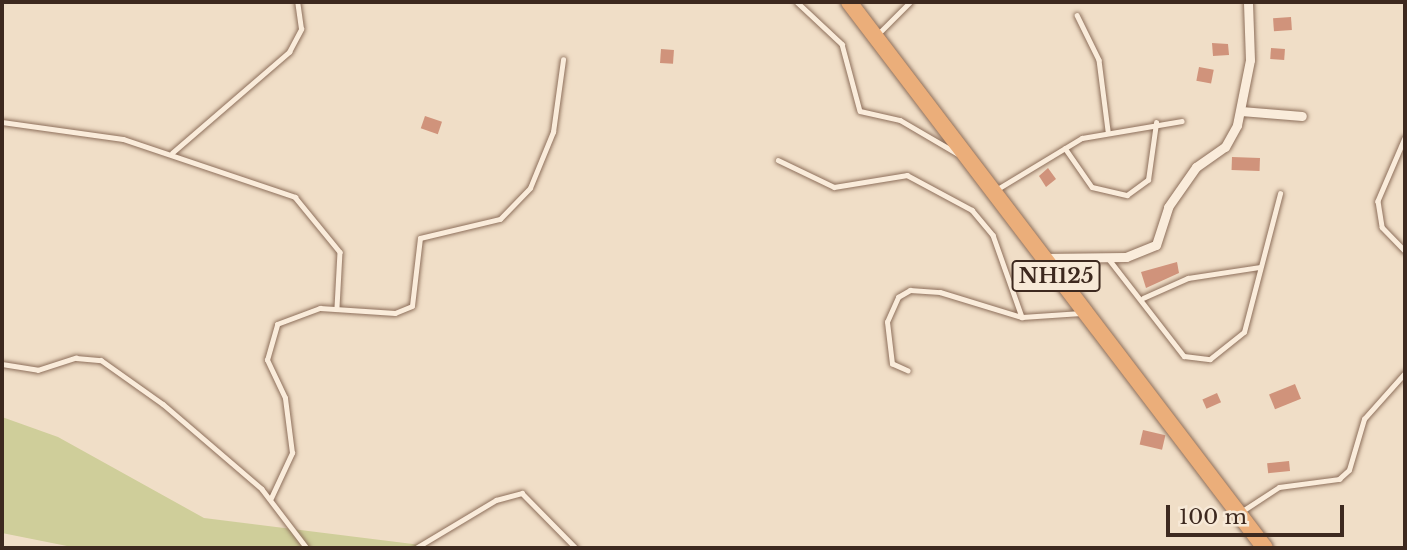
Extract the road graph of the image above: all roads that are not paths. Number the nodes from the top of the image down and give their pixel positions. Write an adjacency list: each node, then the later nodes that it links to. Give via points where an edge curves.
1 (297, 2): 17 (lane, via 301,29 289,52)
2 (797, 2): 18 (lane, via 842,44 860,111 900,120)
3 (849, 2): 7 (highway, NH125)
4 (910, 2): 7 (lane)
5 (1248, 2): 9 (street, via 1250,60)
6 (1077, 15): 14 (lane, via 1100,60)
7 (875, 37): 18 (highway, NH125)
8 (563, 60): 27 (lane, via 546,158 510,213 421,238 414,255 416,300 405,311)
9 (1241, 111): 10 (street); 23 (street, via 1230,141 1196,167 1168,207 1156,245)
10 (1302, 116)
11 (1182, 121): 13 (lane)
12 (2, 122): 17 (lane, via 123,139)
13 (1156, 123): 14 (lane); 16 (lane, via 1150,174 1127,195 1092,187)
14 (1108, 130): 16 (lane)
15 (1405, 138): 22 (lane, via 1378,201 1382,227)
16 (1065, 148): 20 (lane)
17 (171, 153): 27 (lane, via 274,186 314,213 340,252)
18 (968, 158): 20 (highway, NH125)
19 (778, 160): 29 (lane, via 834,187 907,176 972,210 993,235)
20 (992, 192): 24 (highway, NH125)
21 (1280, 194): 25 (lane)
22 (1405, 251)
23 (1108, 257): 24 (street); 26 (lane)
24 (1041, 258): 28 (highway, NH125)
25 (1260, 267): 26 (lane, via 1188,278); 26 (lane, via 1244,332 1210,359 1184,356)
26 (1143, 298)
27 (337, 307): 33 (lane, via 284,321 272,334 268,372 285,398 292,453)
28 (1085, 312): 29 (lane); 34 (highway, NH125)
29 (1022, 317): 31 (lane, via 940,292 910,290 898,297 887,322 892,364)
30 (2, 364): 33 (lane, via 38,370 76,358 101,360 163,404)
31 (908, 371)
32 (1405, 373): 34 (lane, via 1364,419 1349,470 1339,479 1279,487)
33 (271, 498): 35 (lane)
34 (1237, 514): 38 (highway, NH125)
35 (307, 548)
36 (416, 548): 37 (lane, via 496,499 522,493)
37 (576, 548)
38 (1265, 548)

